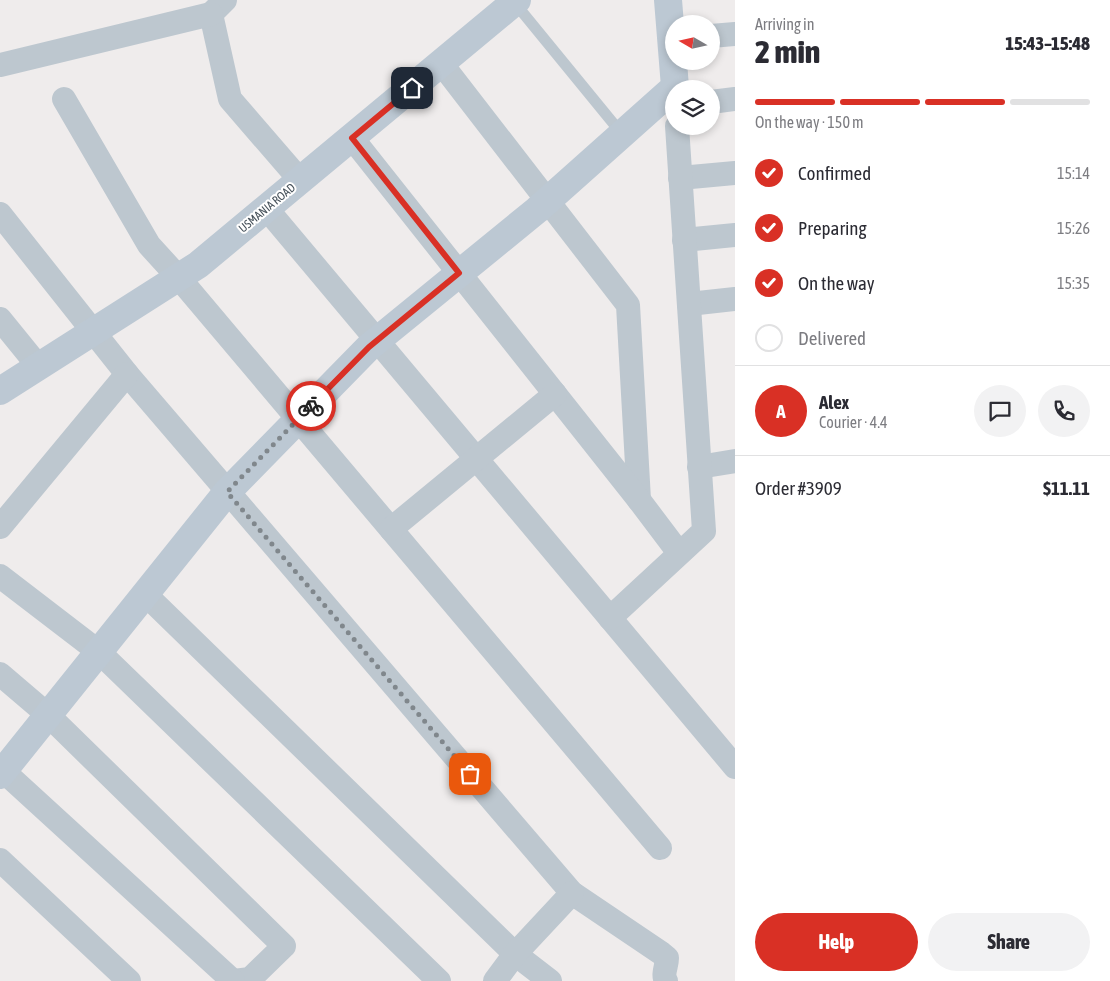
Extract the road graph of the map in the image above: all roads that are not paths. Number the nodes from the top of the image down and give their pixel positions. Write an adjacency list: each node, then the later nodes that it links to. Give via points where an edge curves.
1 (668, 0): 4 (street)
2 (516, 1): 7 (street, USMANIA ROAD); 13 (lane)
3 (218, 7): 8 (street); 18 (street, via 230,99)
4 (670, 15)
5 (735, 34): 6 (street)
6 (720, 35)
7 (442, 63): 15 (street, USMANIA ROAD); 19 (street)
8 (0, 65)
9 (665, 97): 13 (street)
10 (64, 99): 25 (street, via 149,245)
11 (735, 99): 12 (street)
12 (720, 101)
13 (622, 134): 19 (street)
14 (678, 135): 17 (street)
15 (352, 138): 18 (street, USMANIA ROAD); 24 (street)
16 (735, 173): 17 (street)
17 (680, 178): 23 (street)
18 (300, 180): 20 (street, USMANIA ROAD)
19 (547, 201): 24 (street); 40 (street, via 628,305)
20 (266, 208): 25 (street, USMANIA ROAD); 30 (street)
21 (0, 214): 29 (street)
22 (735, 235): 23 (street)
23 (684, 240): 27 (street)
24 (459, 273): 30 (street); 34 (street)
25 (179, 278): 29 (street, USMANIA ROAD); 35 (street)
26 (735, 299): 27 (street)
27 (689, 304): 38 (street)
28 (0, 319): 31 (street)
29 (93, 332): 31 (street, USMANIA ROAD); 32 (street)
30 (377, 340): 35 (street); 36 (street)
31 (39, 367): 33 (street, USMANIA ROAD)
32 (127, 374): 39 (street); 41 (street)
33 (0, 392)
34 (555, 394): 36 (street); 40 (street)
35 (298, 419): 39 (street); 42 (street)
36 (476, 459): 42 (street); 46 (street)
37 (735, 462): 38 (street)
38 (699, 467): 43 (street, via 704,531)
39 (227, 492): 45 (street); 54 (street)
40 (638, 500): 43 (street)
41 (0, 527)
42 (391, 529): 52 (street)
43 (679, 553): 46 (street)
44 (0, 576): 47 (street)
45 (145, 594): 47 (street); 55 (street)
46 (610, 618): 50 (street)
47 (99, 652): 49 (street); 58 (street)
48 (0, 674): 49 (street)
49 (48, 715): 51 (street); 57 (street, via 284,946 250,979)
50 (735, 767)
51 (1, 771): 57 (street)
52 (660, 848)
53 (0, 860): 56 (street)
54 (572, 894): 55 (street); 61 (street, via 667,958)
55 (516, 954): 59 (street); 60 (street)
56 (129, 981)
57 (234, 981)
58 (439, 981)
59 (495, 981)
60 (550, 981)
61 (666, 981)

